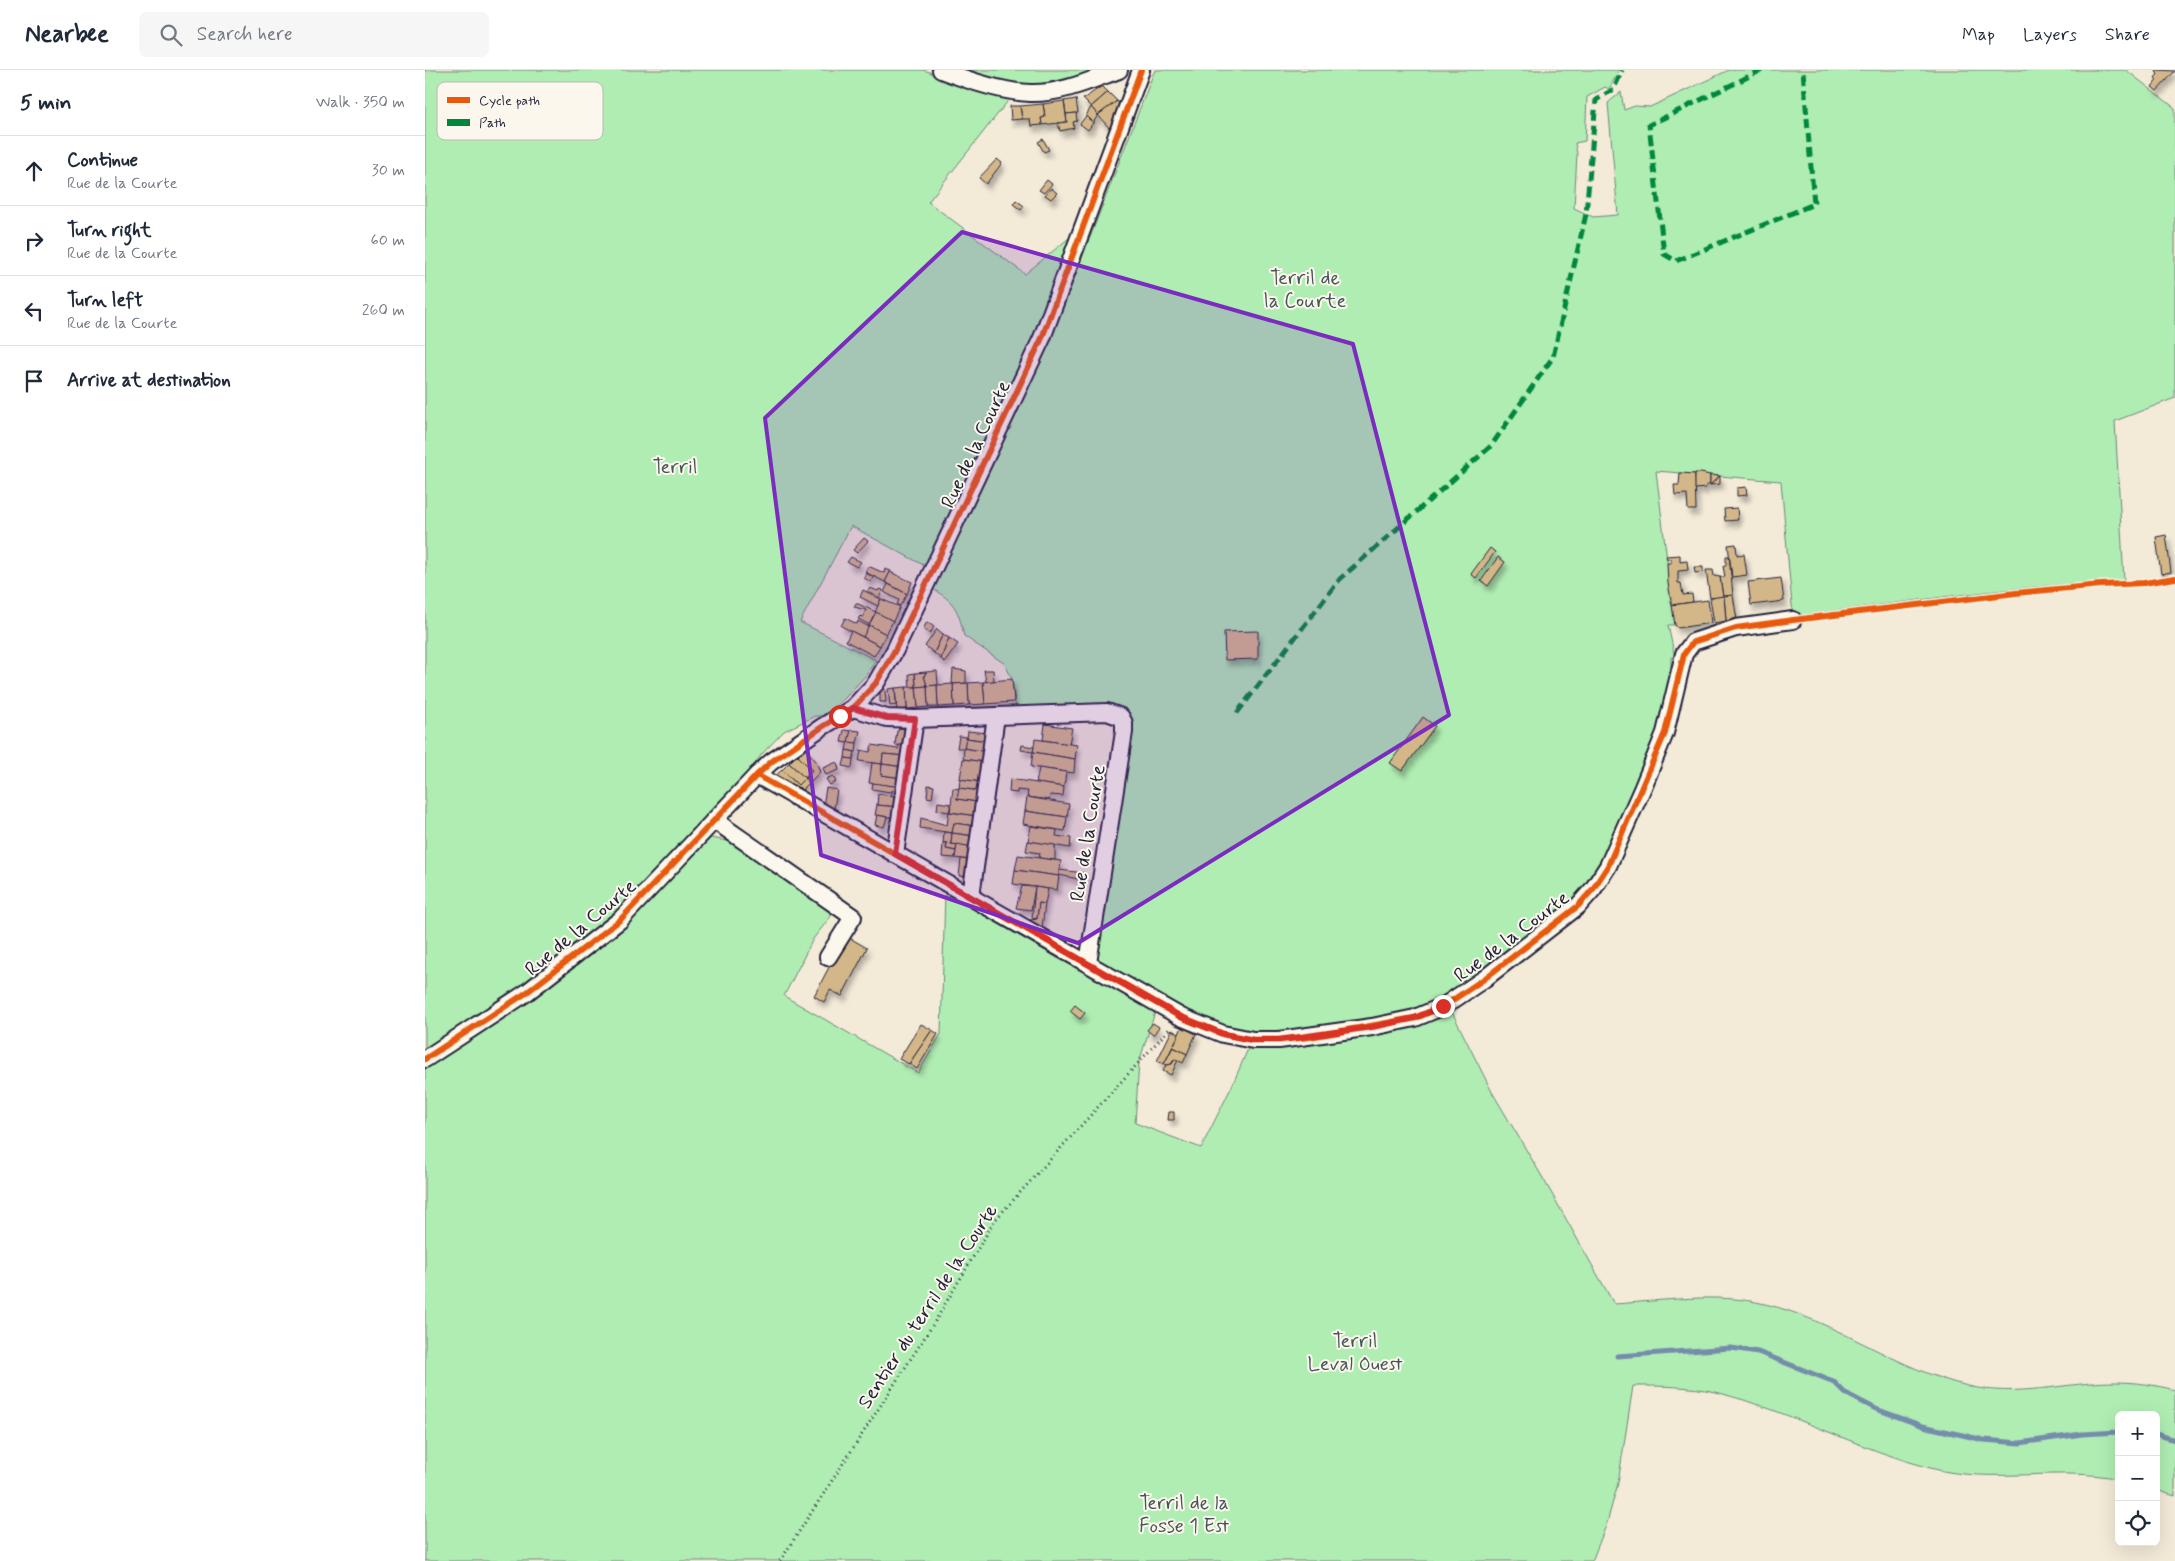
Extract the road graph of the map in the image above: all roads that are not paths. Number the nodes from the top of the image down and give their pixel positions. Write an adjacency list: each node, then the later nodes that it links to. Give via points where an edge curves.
1 (941, 70): 2 (street, via 989,86 1030,93 1058,90)
2 (1119, 70)
3 (1141, 70): 5 (street, Rue de la Courte, via 1042,338 895,650 875,683)
4 (1793, 620): 13 (street, Rue de la Courte, via 1736,628 1693,642 1684,654 1665,733 1643,788 1608,866 1593,889 1555,924 1443,1006 1415,1018 1389,1023 1279,1040 1253,1040 1223,1034 1181,1017)
5 (853, 708): 7 (street, Rue de la Courte, via 887,718); 8 (street, Rue de la Courte, via 771,762)
6 (996, 716): 7 (street, Rue de la Courte); 11 (street); 13 (street, Rue de la Courte, via 1107,712 1116,713 1124,723)
7 (915, 719): 10 (street)
8 (757, 775): 9 (street, Rue de la Courte); 10 (street, Rue de la Courte)
9 (714, 820): 12 (street, via 853,917); 14 (street, Rue de la Courte, via 620,920 591,944 526,993)
10 (895, 854): 11 (street, Rue de la Courte)
11 (971, 896): 13 (street, Rue de la Courte)
12 (828, 957)
13 (1088, 963)
14 (425, 1059)

